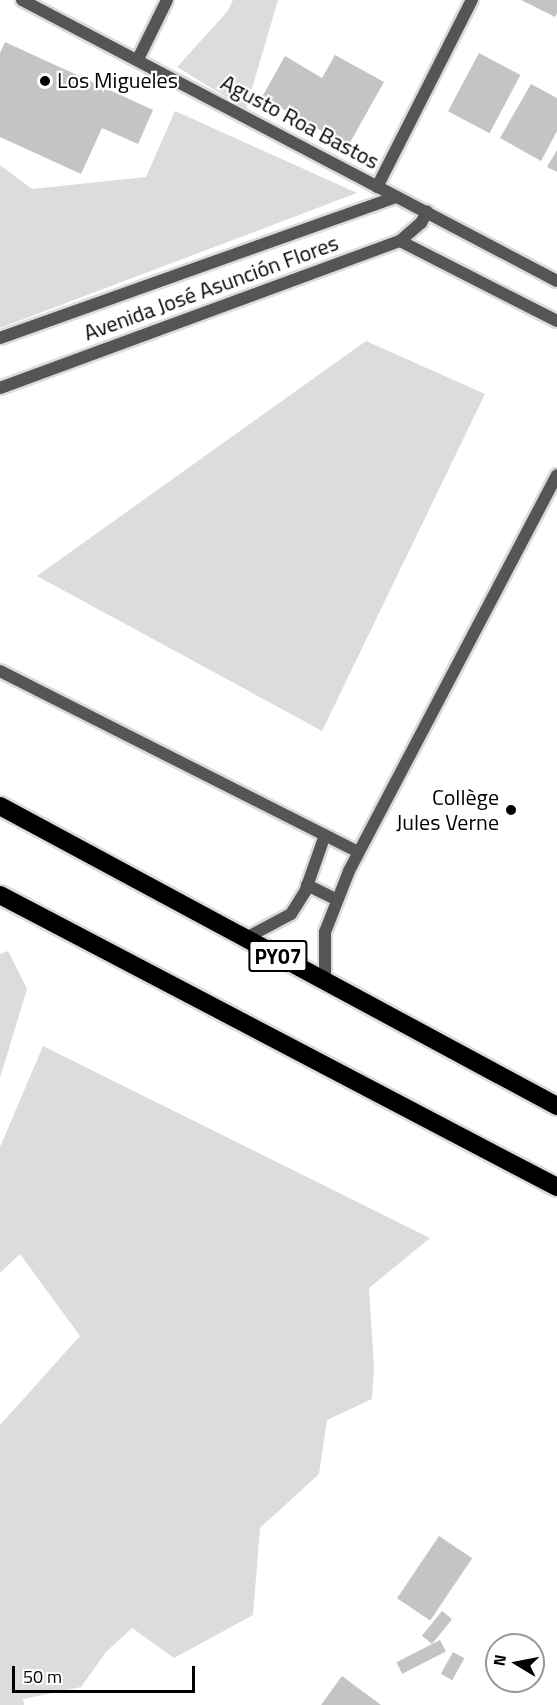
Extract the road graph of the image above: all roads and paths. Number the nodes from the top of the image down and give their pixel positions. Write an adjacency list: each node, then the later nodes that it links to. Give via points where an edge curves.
1 (22, 0): 4 (street, Agusto Roa Bastos)
2 (167, 0): 4 (street)
3 (472, 0): 5 (street)
4 (138, 59): 5 (street, Agusto Roa Bastos)
5 (377, 187): 6 (street, Agusto Roa Bastos)
6 (396, 196): 7 (street, Agusto Roa Bastos); 11 (street, Avenida José Asunción Flores)
7 (427, 212): 8 (street, Avenida José Asunción Flores, via 421,223); 9 (street, Agusto Roa Bastos)
8 (400, 241): 10 (street); 12 (street, Avenida José Asunción Flores)
9 (557, 281)
10 (557, 321)
11 (0, 338)
12 (0, 388)
13 (557, 475): 17 (street)
14 (0, 671): 16 (street)
15 (0, 806): 21 (highway, PY07)
16 (325, 835): 17 (street); 18 (street)
17 (358, 852): 20 (street)
18 (308, 885): 20 (street); 21 (street, via 291,914)
19 (0, 895): 24 (highway)
20 (336, 899): 22 (street, via 325,932)
21 (246, 939): 22 (highway, PY07)
22 (325, 981): 23 (highway, PY07)
23 (557, 1106)
24 (557, 1187)

